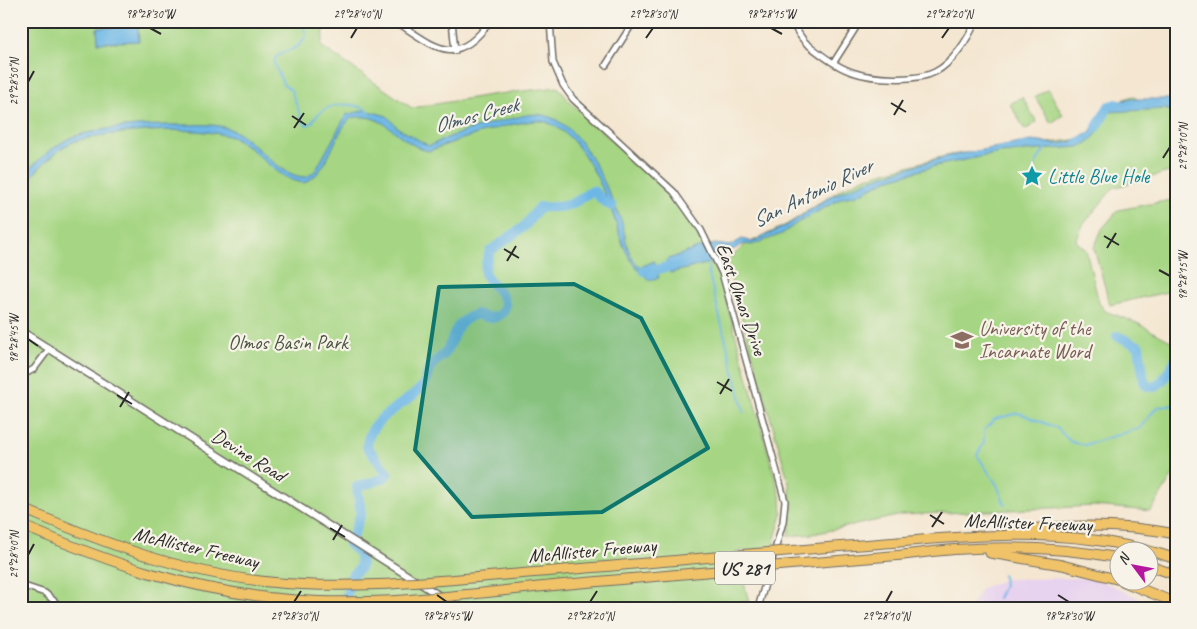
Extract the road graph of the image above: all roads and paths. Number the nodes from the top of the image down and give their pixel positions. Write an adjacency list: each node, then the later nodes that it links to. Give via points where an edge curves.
1 (395, 21): 9 (street, via 439,48)
2 (452, 21): 9 (street)
3 (490, 21): 9 (street, via 468,44)
4 (550, 21): 30 (street, East Olmos Drive, via 553,62 568,92 674,192 695,220 722,273 784,501 783,522)
5 (634, 21): 11 (street)
6 (790, 21): 10 (street, via 805,42)
7 (860, 21): 10 (street)
8 (976, 21): 10 (street, via 953,56 936,72 925,76 865,76)
9 (454, 51)
10 (834, 62)
11 (606, 65)
12 (21, 331): 13 (street, Devine Road)
13 (49, 349): 14 (street, via 34,369); 29 (street, Devine Road)
14 (21, 376)
15 (21, 508): 18 (highway, McAllister Freeway / US 281, bridge, via 94,539 180,566 269,582 330,585 394,584)
16 (21, 525): 19 (highway, McAllister Freeway / US 281, bridge, via 142,572 240,594 319,602 410,599)
17 (1176, 534): 18 (highway, via 1144,528 1064,525)
18 (946, 538): 21 (highway, McAllister Freeway / US 281, via 996,535 1074,538 1136,547)
19 (960, 549): 20 (highway, McAllister Freeway / US 281, via 1057,550); 24 (highway, via 1062,565)
20 (1110, 557)
21 (1176, 559)
22 (1160, 569): 23 (highway)
23 (1176, 575)
24 (1110, 577)
25 (21, 585): 28 (street, via 45,593)
26 (1149, 592): 27 (highway)
27 (1176, 603)
28 (62, 608)
29 (459, 608)
30 (758, 608)

